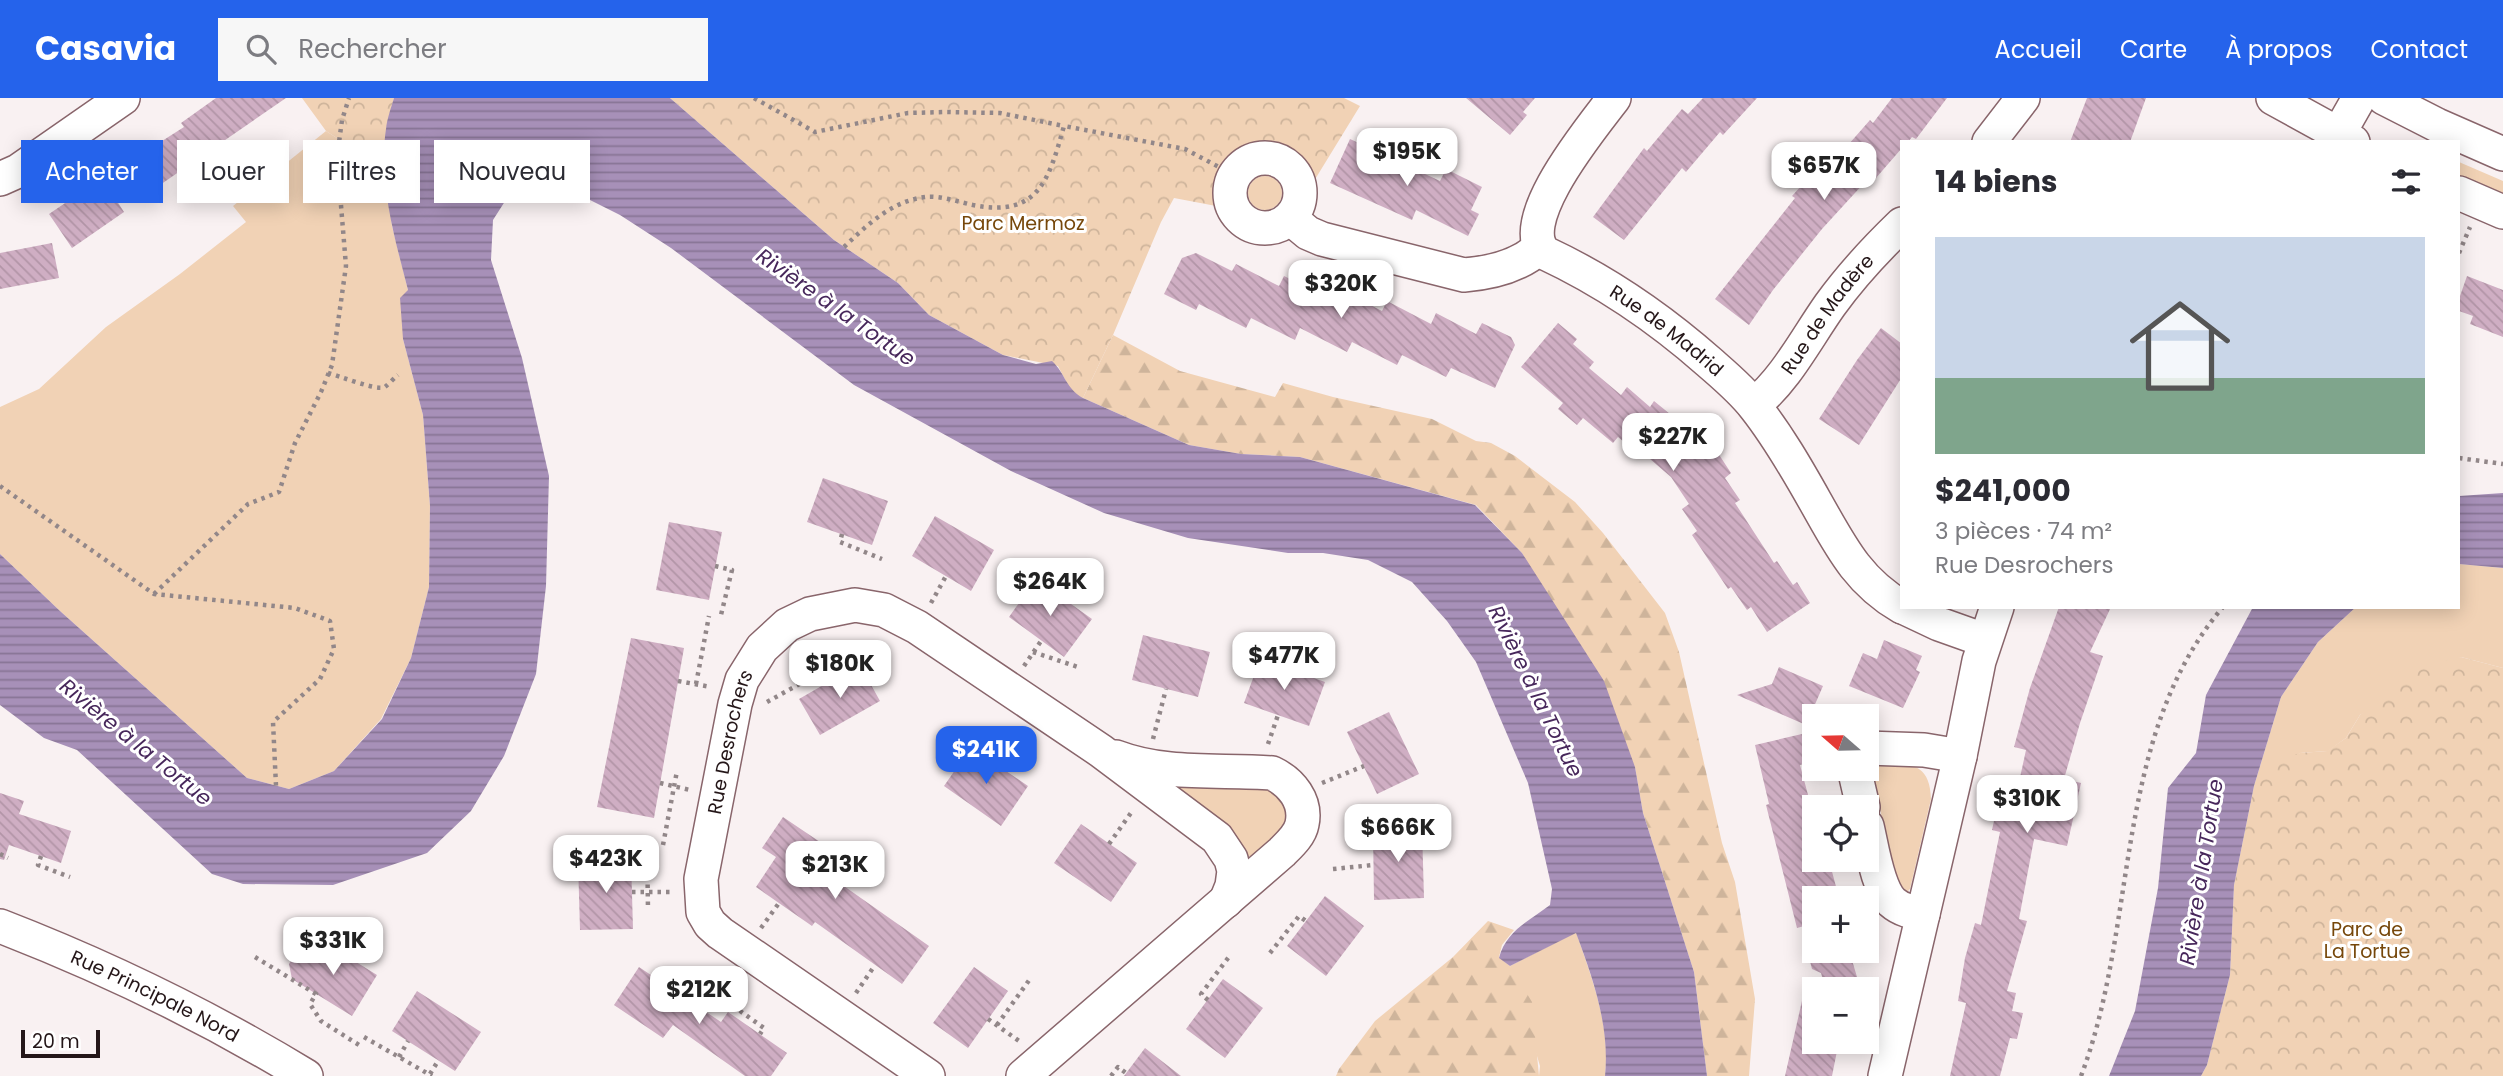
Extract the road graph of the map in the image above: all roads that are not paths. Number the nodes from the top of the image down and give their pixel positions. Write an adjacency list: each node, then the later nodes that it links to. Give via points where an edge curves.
1 (123, 98): 10 (street)
2 (1614, 98): 13 (street, via 1542,207)
3 (2023, 98): 8 (street)
4 (2273, 98): 7 (street)
5 (2359, 98): 7 (street)
6 (2384, 98): 9 (street)
7 (2342, 139)
8 (1991, 140)
9 (2503, 154)
10 (0, 179)
11 (1290, 218): 11 (street, via 1300,197 1295,173 1276,159 1252,159 1242,166 1234,175 1229,197 1239,218 1248,225 1270,229); 13 (street, via 1322,239 1464,275 1511,265)
12 (1900, 226): 14 (street, Rue de Madère, via 1832,302 1773,387)
13 (1539, 248): 14 (street, Rue de Madrid, via 1659,320)
14 (1754, 405): 15 (street, Rue de Madrid, via 1843,551 1868,582)
15 (1900, 605)
16 (1907, 609): 18 (street, Rue de Madrid)
17 (1996, 609): 18 (street)
18 (1984, 640): 20 (street)
19 (1880, 748): 20 (street)
20 (1960, 757): 24 (street)
21 (1147, 777): 23 (street, Rue Desrochers, via 1225,849 1234,871); 23 (street, Rue Desrochers, via 1272,774 1286,780 1297,794 1302,824 1296,838); 28 (street, Rue Desrochers, via 884,610 855,605 810,614 787,625 751,662 735,704 701,878 703,912 720,933)
22 (1878, 872): 24 (street, via 1888,897)
23 (1226, 901): 26 (street)
24 (1923, 914): 29 (street)
25 (0, 926): 27 (street, Rue Principale Nord, via 149,991)
26 (1033, 1067)
27 (306, 1076)
28 (928, 1076)
29 (1885, 1076)

